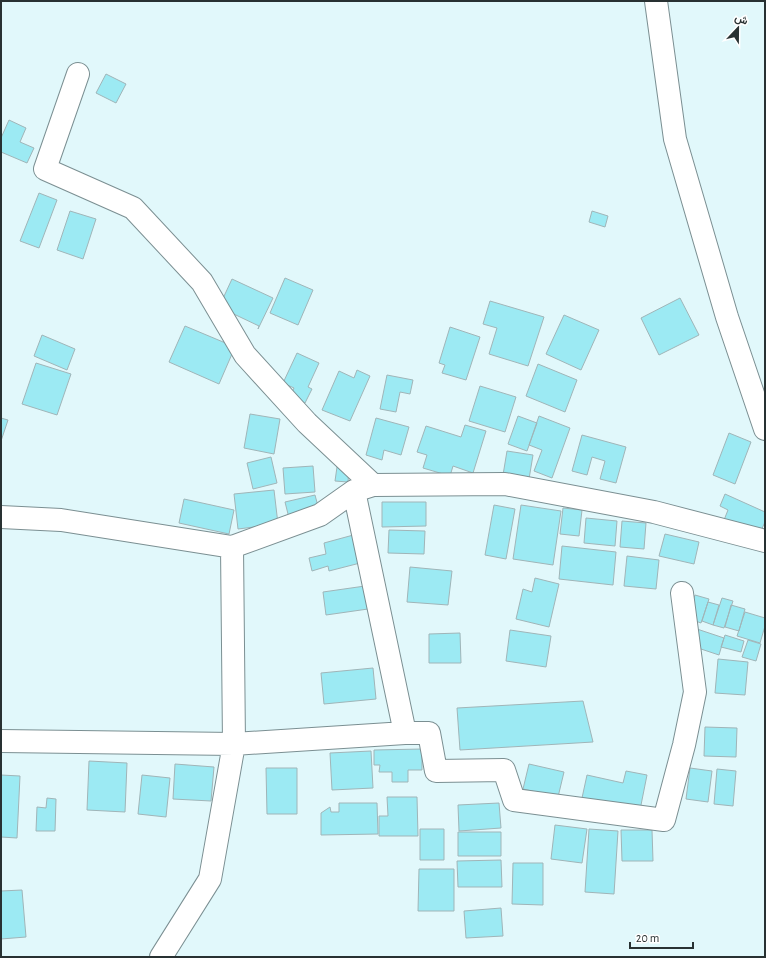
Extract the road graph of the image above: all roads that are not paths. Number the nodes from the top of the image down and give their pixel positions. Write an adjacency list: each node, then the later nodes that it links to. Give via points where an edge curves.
1 (656, 1): 3 (street, via 675,139 727,317)
2 (78, 74): 4 (street, via 45,169 133,208 202,282 245,355)
3 (765, 429)
4 (363, 488): 6 (street, via 505,484 654,512); 7 (street, via 320,515); 9 (street)
5 (1, 517): 7 (street, via 61,520)
6 (765, 541)
7 (232, 547): 11 (street)
8 (682, 593): 9 (street, via 695,692 664,820 514,800 504,770 436,771 429,733)
9 (405, 733): 11 (street)
10 (1, 741): 11 (street)
11 (234, 744): 12 (street, via 210,879)
12 (161, 957)

